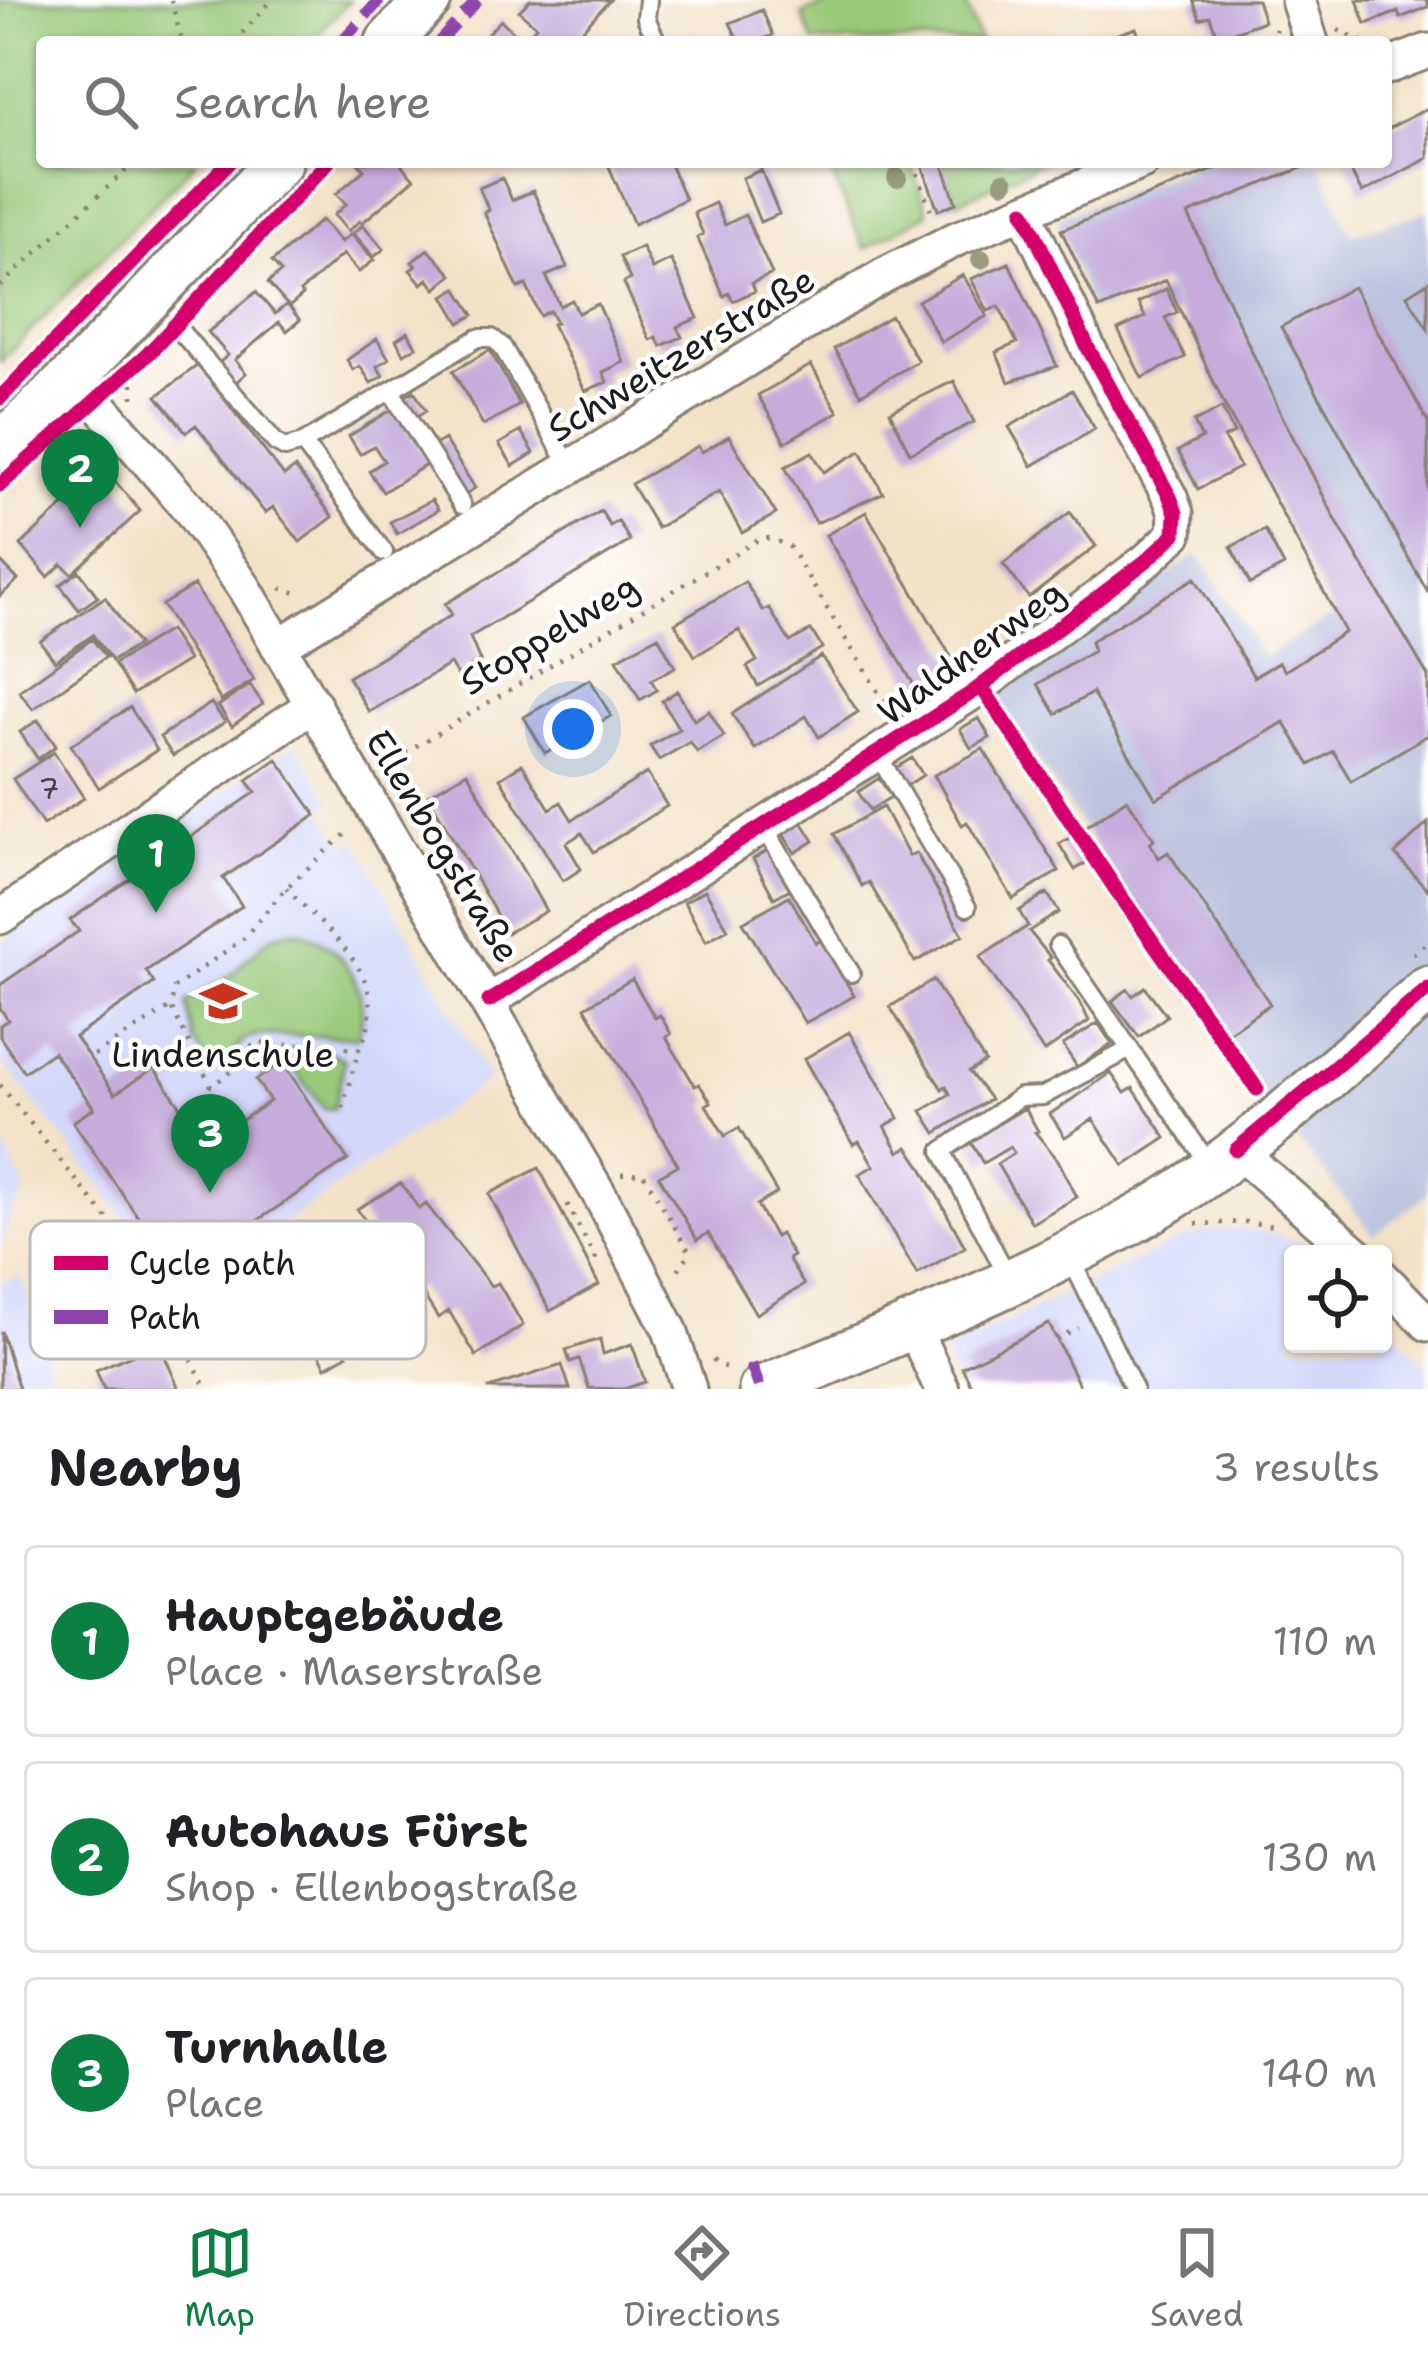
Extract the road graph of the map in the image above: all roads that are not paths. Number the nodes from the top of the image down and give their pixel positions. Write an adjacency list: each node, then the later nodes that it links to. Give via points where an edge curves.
1 (428, 0): 4 (street)
2 (648, 0): 5 (lane)
3 (1298, 0): 6 (street)
4 (395, 36)
5 (654, 36)
6 (1309, 36)
7 (1428, 51): 8 (street)
8 (1392, 65)
9 (274, 168): 13 (street)
10 (1128, 168): 11 (street, Schweitzerstraße)
11 (1024, 211): 17 (street, Schweitzerstraße, via 883,276); 22 (street, Waldnerweg, via 1178,526 1098,598)
12 (176, 326): 15 (lane, via 276,443)
13 (74, 376): 16 (street); 20 (street, Ellenbogstraße, via 190,511)
14 (391, 391): 15 (lane); 17 (lane, via 478,338 493,338); 18 (lane)
15 (303, 442): 19 (lane)
16 (0, 446)
17 (570, 466): 20 (street, Schweitzerstraße)
18 (462, 505)
19 (384, 552)
20 (278, 646): 21 (street, Ellenbogstraße)
21 (314, 704): 25 (street); 29 (street, Ellenbogstraße)
22 (891, 747): 23 (street, Waldnerweg); 24 (lane)
23 (764, 827): 27 (lane); 29 (street, Waldnerweg)
24 (967, 907)
25 (0, 916)
26 (1058, 945): 30 (lane)
27 (851, 973)
28 (1419, 973): 31 (street)
29 (489, 1001): 38 (street, Ellenbogstraße, via 637,1263)
30 (1130, 1049): 31 (lane); 34 (lane, via 1042,1096 1021,1097 942,1151)
31 (1224, 1159): 32 (street); 33 (street)
32 (1345, 1245)
33 (1068, 1253): 34 (street); 41 (lane)
34 (1011, 1282): 36 (street)
35 (1392, 1288): 37 (street)
36 (912, 1324): 39 (street); 40 (street)
37 (1428, 1324)
38 (689, 1389)
39 (762, 1389)
40 (942, 1389)
41 (1134, 1389)

